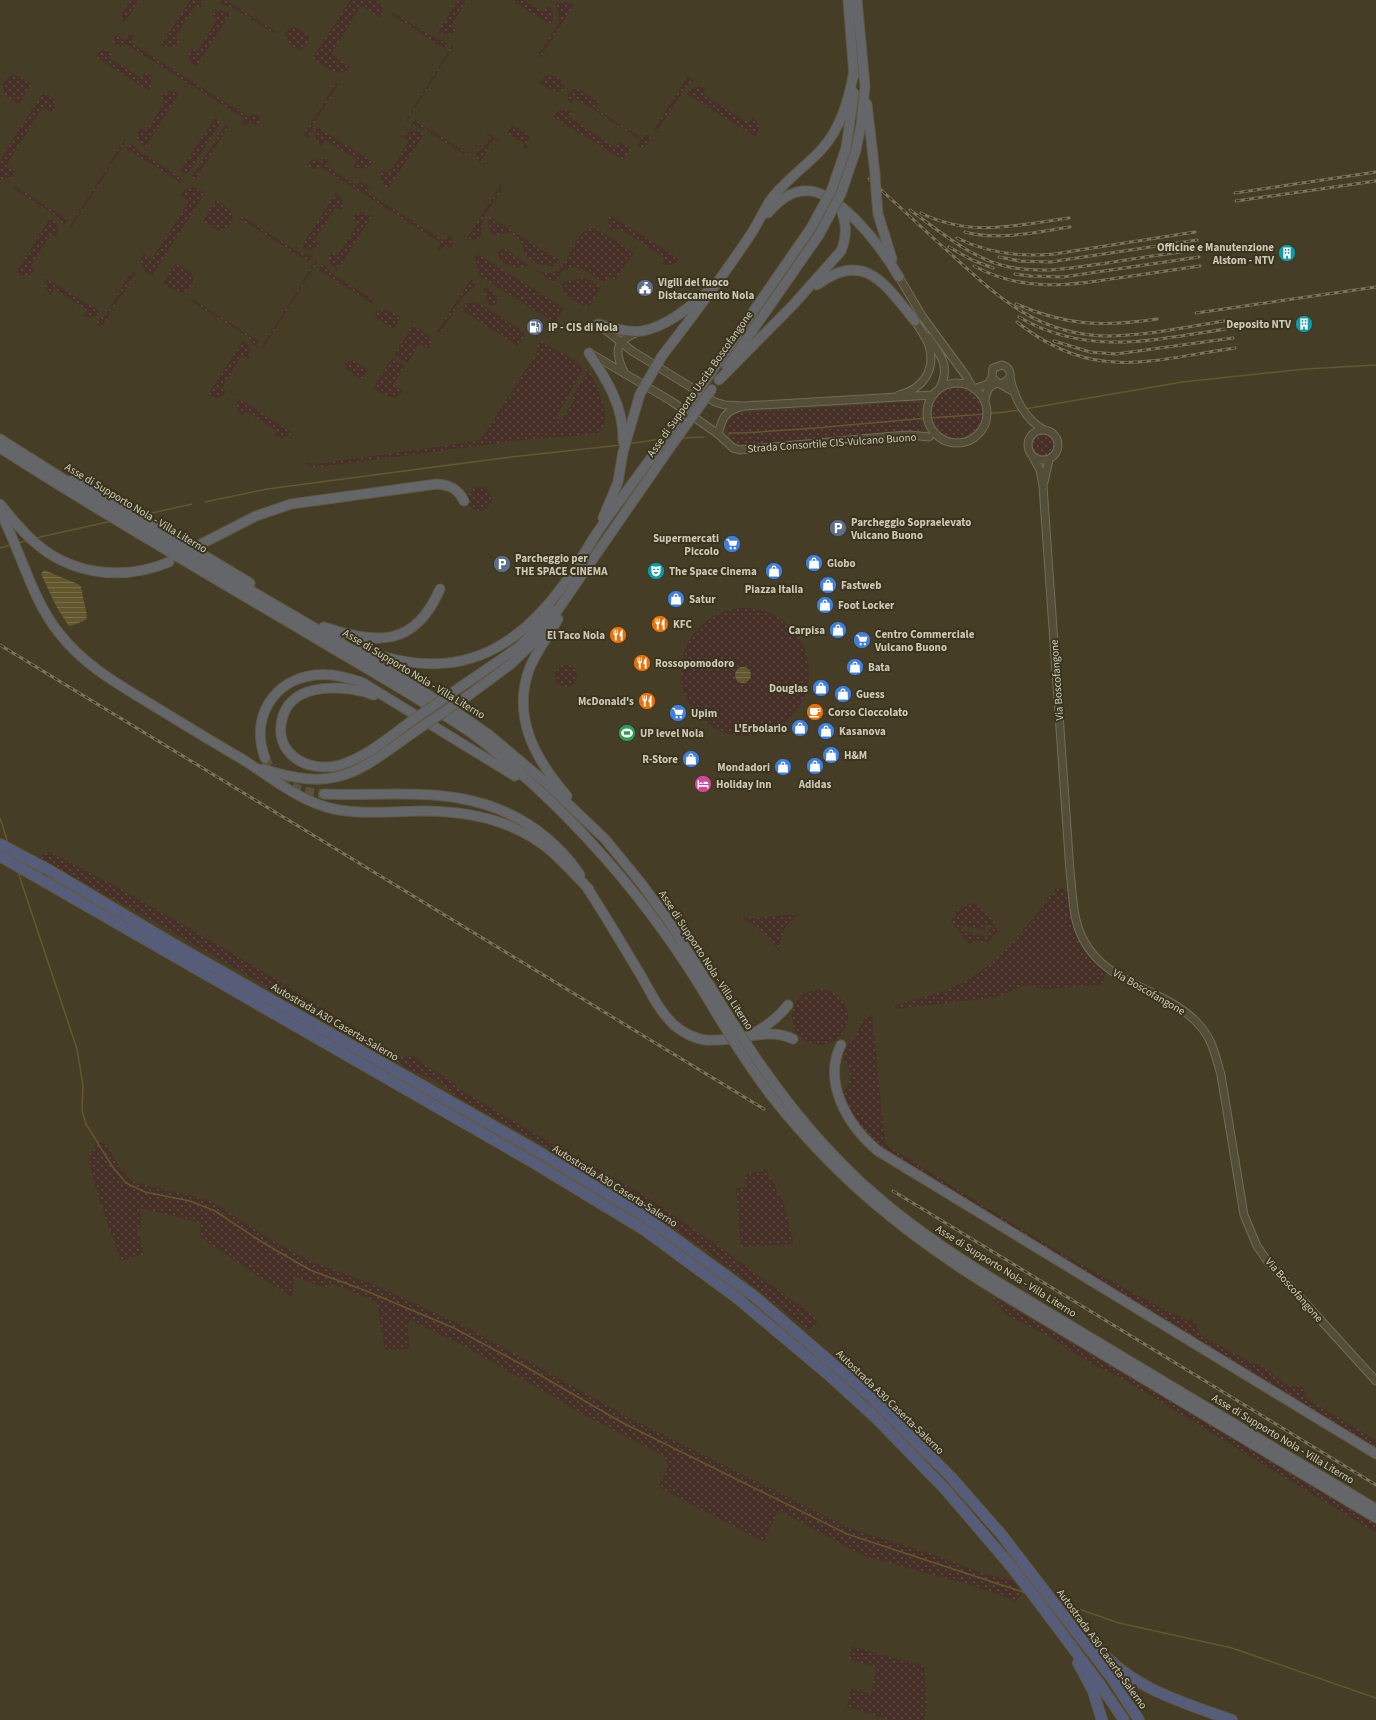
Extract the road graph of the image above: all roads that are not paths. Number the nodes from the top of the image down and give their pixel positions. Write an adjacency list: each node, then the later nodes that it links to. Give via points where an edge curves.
1 (848, 0): 3 (highway, Asse di Supporto Uscita Boscofangone)
2 (858, 0): 4 (highway, Asse di Supporto Uscita Boscofangone)
3 (854, 71): 6 (highway, via 847,103 829,140 782,186); 42 (highway, Asse di Supporto Uscita Boscofangone, bridge, via 854,98 846,148 832,189 810,228)
4 (865, 86): 7 (highway, bridge, via 881,224); 18 (highway, Asse di Supporto Uscita Boscofangone, bridge, via 856,150 841,194 819,235)
5 (839, 204): 6 (highway, via 832,198 820,194 809,191 797,192 785,196); 7 (highway, via 873,238); 9 (highway, via 846,224 841,251)
6 (752, 232): 8 (highway)
7 (899, 277): 21 (street, via 922,316)
8 (718, 282): 12 (highway, via 673,319); 30 (highway, bridge, via 662,356 640,394)
9 (793, 305): 10 (highway, via 829,275 860,271 881,281); 18 (highway)
10 (915, 321): 20 (street, via 944,361 945,378); 24 (street, via 929,345 931,360 928,374 921,385 909,392)
11 (598, 324): 12 (highway); 13 (street)
12 (642, 331): 13 (street)
13 (620, 342): 15 (street, via 618,357); 26 (street, via 714,402)
14 (590, 352): 15 (street, Strada Consortile CIS-Vulcano Buono); 30 (highway, via 611,388)
15 (626, 375): 29 (street, Strada Consortile CIS-Vulcano Buono, via 671,401)
16 (992, 377): 17 (street, Via Boscofangone, via 993,368 1002,365 1010,370); 19 (street, Via Boscofangone); 21 (street, via 988,384)
17 (1010, 377): 19 (street, via 1007,382); 23 (street, Via Boscofangone)
18 (719, 380): 47 (highway, Asse di Supporto Uscita Boscofangone, bridge)
19 (999, 384): 23 (street, Via Boscofangone); 25 (street, via 990,386 986,392)
20 (940, 388): 21 (street, via 955,383); 22 (street)
21 (973, 388): 25 (street)
22 (932, 395): 24 (street); 25 (street, via 926,414 929,424 934,433 942,439 958,443 968,441 982,429 986,419)
23 (1016, 395): 27 (street, Via Boscofangone)
24 (890, 397): 26 (street)
25 (986, 405)
26 (744, 406): 29 (street, via 728,412 720,424)
27 (1027, 416): 28 (street, Via Boscofangone); 33 (street, Via Boscofangone)
28 (1044, 430): 33 (street, via 1036,431); 36 (street, Via Boscofangone, via 1052,433 1058,442 1057,452)
29 (718, 434): 31 (street, Strada Consortile CIS-Vulcano Buono, via 733,448 740,450 894,436)
30 (626, 435): 42 (highway, via 618,482)
31 (929, 437)
32 (0, 439): 37 (highway, Asse di Supporto Nola - Villa Literno)
33 (1029, 439): 35 (street, Via Boscofangone, via 1028,450)
34 (0, 448): 55 (highway, Asse di Supporto Nola - Villa Literno, via 90,506 456,722 501,757)
35 (1033, 458): 36 (street); 38 (street, Via Boscofangone, via 1040,470)
36 (1049, 460): 38 (street, Via Boscofangone)
37 (52, 473): 48 (highway, via 86,486 115,502); 49 (highway, Asse di Supporto Nola - Villa Literno)
38 (1043, 486): 66 (street, Via Boscofangone, via 1069,856 1077,926 1092,954 1104,965 1115,974 1178,1007 1196,1021 1208,1037 1221,1075 1244,1215 1257,1246 1268,1262)
39 (464, 501): 43 (highway, via 461,494 452,486 437,484 311,500 267,511)
40 (0, 504): 44 (highway, via 39,546 67,562 91,571 124,573 146,570)
41 (0, 512): 53 (highway, via 40,603 67,644 108,678)
42 (594, 537): 45 (highway, Asse di Supporto Uscita Boscofangone)
43 (201, 544)
44 (169, 562)
45 (562, 586): 50 (highway, via 515,636 505,644 479,656 435,664 401,662); 51 (highway, bridge, via 554,603 530,636 508,655 352,760 327,768 311,766 296,759 284,744 283,716 291,703 313,690 352,688)
46 (440, 589): 48 (highway, via 434,604 420,622 401,634 365,638)
47 (571, 591): 53 (highway, bridge, via 530,648 500,673 360,770 319,780 282,775); 56 (highway, via 531,665 522,706 524,721 535,750 547,770)
48 (324, 626): 50 (highway)
49 (331, 638): 50 (highway); 56 (highway, Asse di Supporto Nola - Villa Literno, via 433,698 488,734 544,781)
50 (378, 656)
51 (387, 699): 52 (highway, via 363,683 349,678 316,675 294,681 278,692 265,709 260,735); 55 (highway, via 494,762)
52 (265, 758)
53 (252, 766): 59 (highway, via 294,792 331,809 363,813 451,812 509,826 538,841 552,852)
54 (324, 794): 59 (highway, via 453,796 486,804 516,817 546,838 574,866)
55 (556, 807): 60 (highway, Asse di Supporto Nola - Villa Literno, via 597,850)
56 (605, 839): 60 (highway, Asse di Supporto Nola - Villa Literno, via 668,920)
57 (0, 844): 70 (highway, Autostrada A30 Caserta-Salerno, via 539,1152 647,1218 754,1296 870,1396 950,1476)
58 (0, 856): 71 (highway, Autostrada A30 Caserta-Salerno, via 534,1163 643,1229 761,1316 876,1418 940,1484 1010,1565)
59 (589, 889): 62 (highway, via 658,1005 674,1025 704,1040 726,1040)
60 (710, 994): 65 (highway, Asse di Supporto Nola - Villa Literno, bridge, via 777,1088 843,1164 872,1192 920,1231)
61 (788, 1005): 62 (highway, via 772,1023)
62 (751, 1035): 63 (highway, via 784,1035)
63 (793, 1039)
64 (841, 1044): 67 (highway, via 834,1068 840,1100 856,1129 878,1151)
65 (1004, 1291): 68 (highway, Asse di Supporto Nola - Villa Literno); 69 (highway, Asse di Supporto Nola - Villa Literno)
66 (1376, 1381)
67 (1376, 1454)
68 (1376, 1509)
69 (1376, 1518)
70 (1074, 1623): 74 (highway, Autostrada A30 Caserta-Salerno); 75 (highway, via 1098,1650 1136,1682 1163,1695)
71 (1065, 1636): 72 (highway, via 1093,1691); 73 (highway, Autostrada A30 Caserta-Salerno)
72 (1102, 1720)
73 (1124, 1720)
74 (1139, 1720)
75 (1232, 1720)

